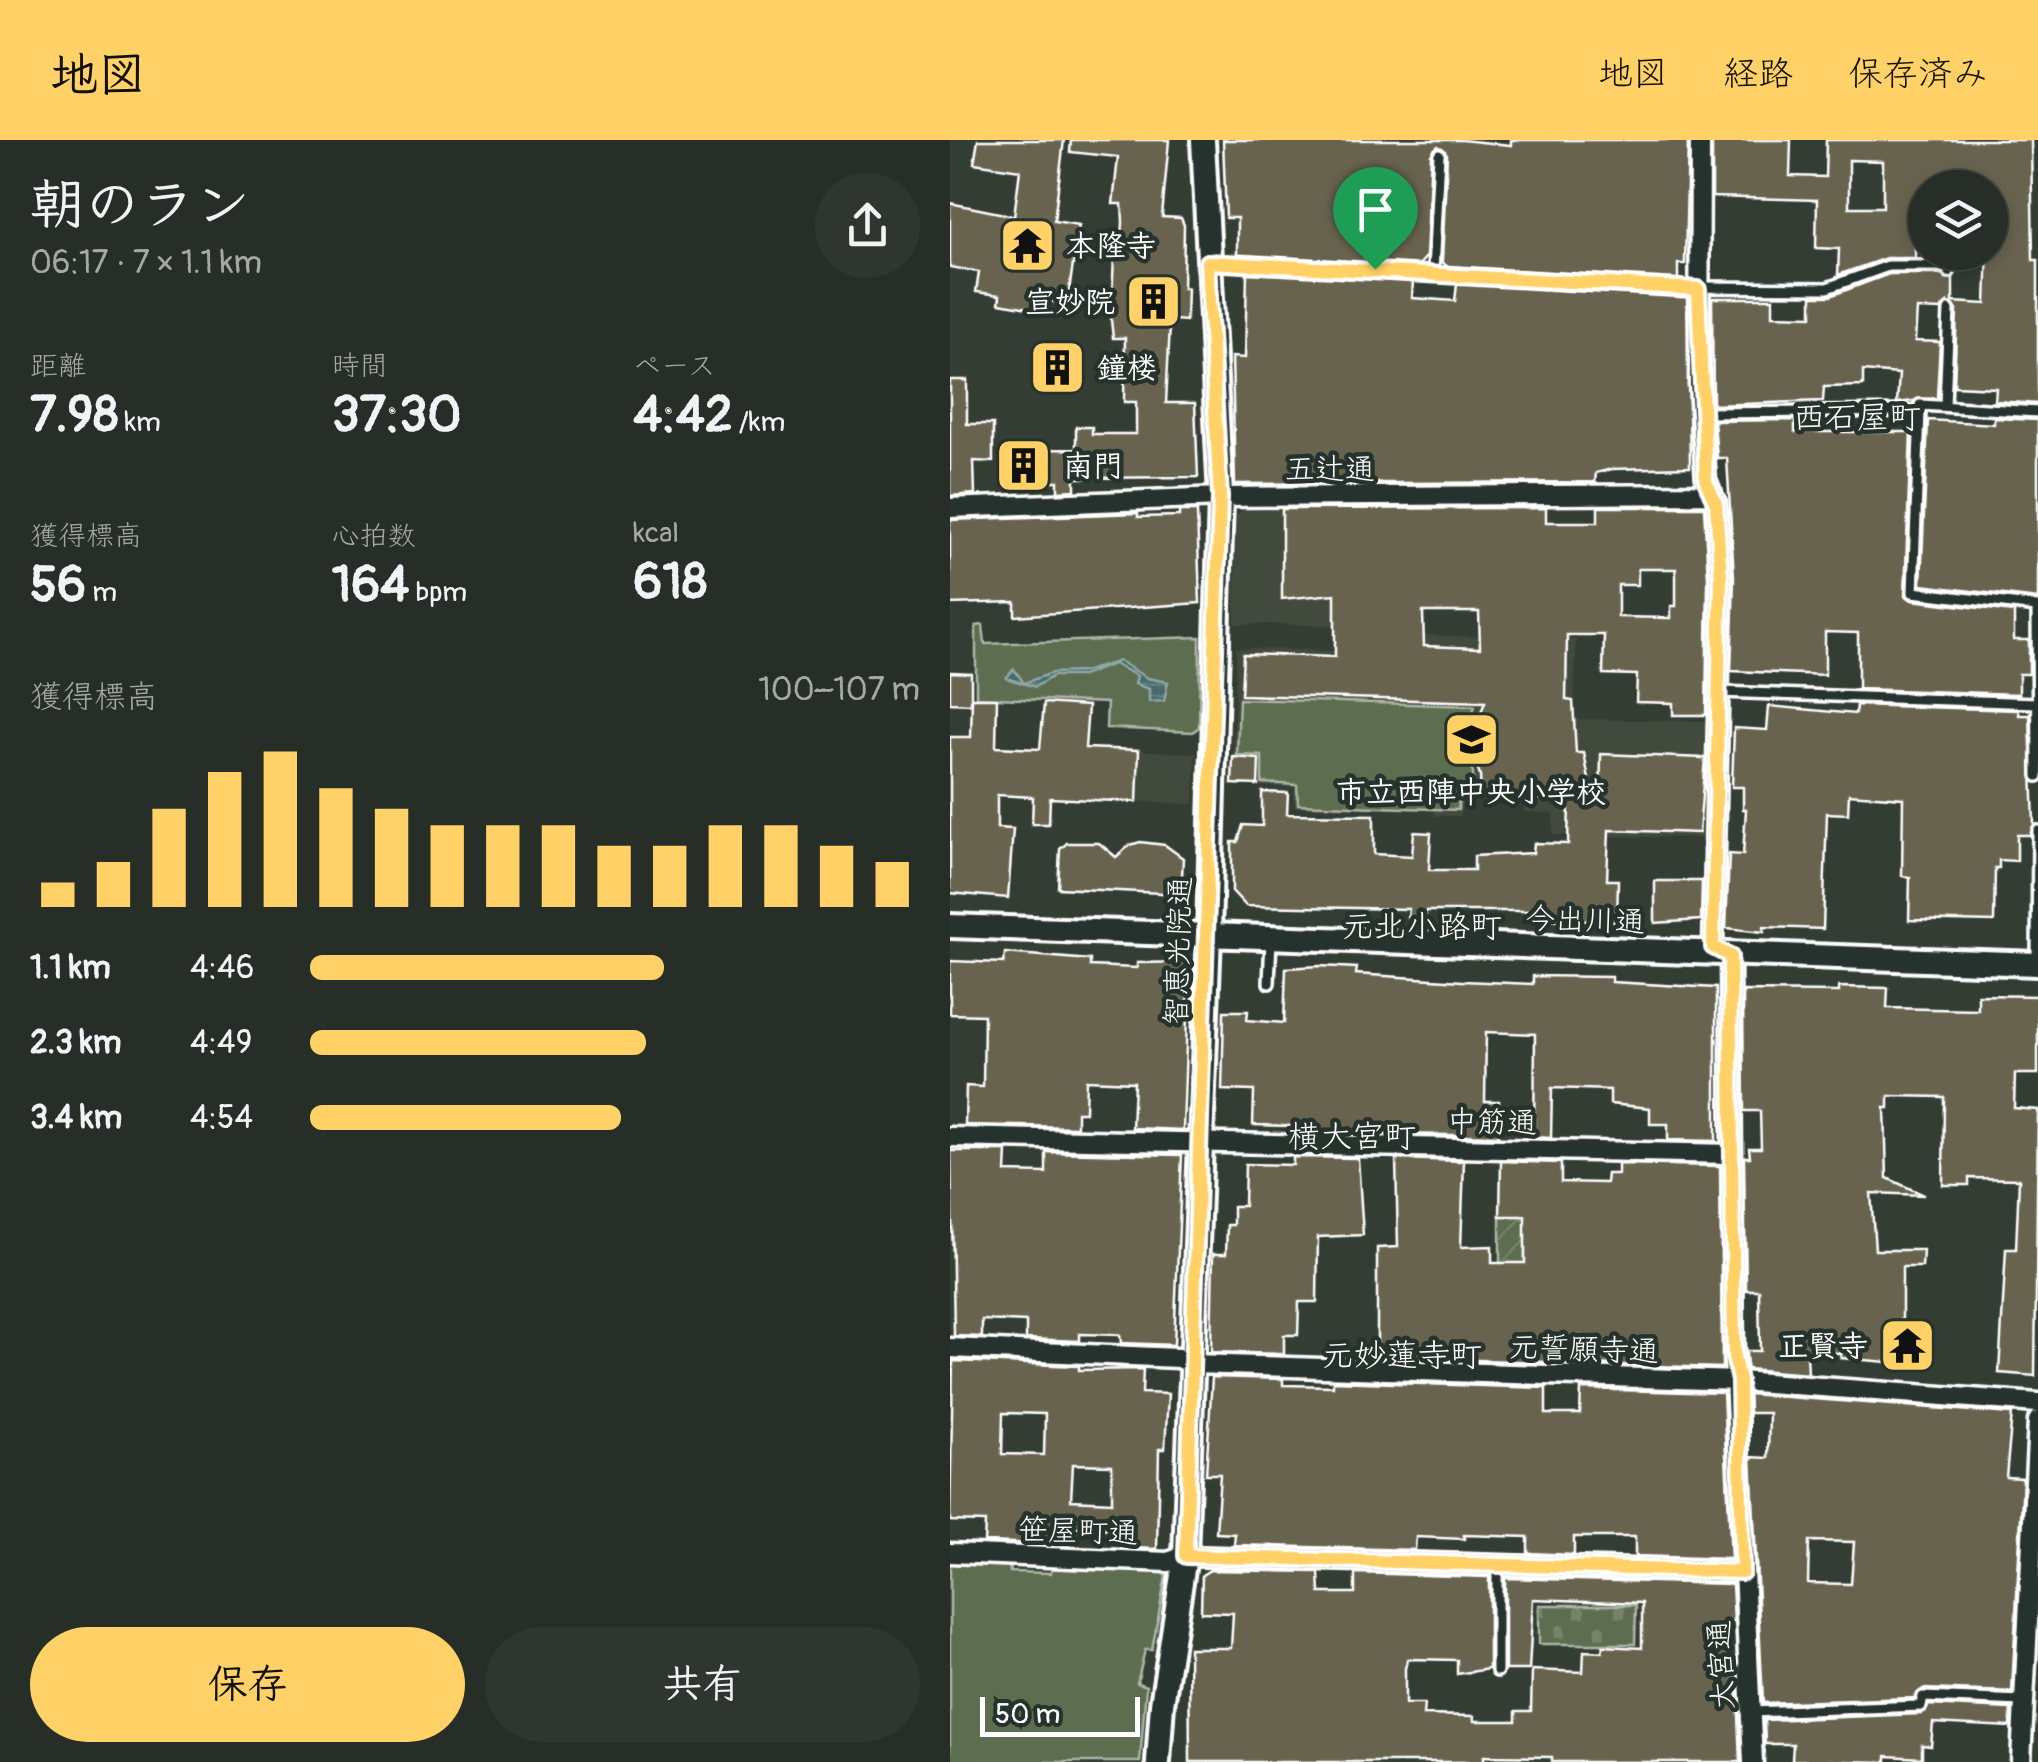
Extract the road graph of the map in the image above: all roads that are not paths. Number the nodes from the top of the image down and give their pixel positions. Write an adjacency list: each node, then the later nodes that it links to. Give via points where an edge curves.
1 (1203, 140): 4 (street, 智恵光院通)
2 (1700, 140): 7 (street, 大宮通)
3 (1439, 154): 5 (lane)
4 (1207, 262): 5 (lane); 14 (street, 智恵光院通)
5 (1434, 272): 7 (lane)
6 (1949, 272): 7 (lane, via 1948,266 1888,266 1828,288)
7 (1698, 288): 11 (street, 大宮通)
8 (1949, 310): 9 (lane)
9 (1945, 406): 10 (lane, via 1920,405); 12 (lane)
10 (1920, 411): 11 (lane); 17 (lane, via 1913,592 2037,607)
11 (1700, 412): 13 (street, 大宮通)
12 (2038, 412)
13 (1712, 494): 14 (street, 五辻通); 16 (street, 大宮通, via 1721,578)
14 (1220, 497): 15 (street, 五辻通); 21 (street, 智恵光院通)
15 (950, 508)
16 (1719, 692): 17 (lane); 23 (street, 大宮通, via 1713,947)
17 (2037, 704): 18 (lane)
18 (2038, 776)
19 (2038, 831): 24 (lane)
20 (950, 926): 21 (street, 今出川通)
21 (1209, 934): 22 (street, 今出川通); 27 (street, 智恵光院通)
22 (1271, 936): 23 (street, 今出川通); 25 (lane)
23 (1730, 956): 24 (street, 今出川通); 28 (street, 大宮通)
24 (2037, 964)
25 (1269, 983)
26 (950, 1138): 27 (street, 中筋通)
27 (1200, 1142): 28 (street, 中筋通); 30 (street, 智恵光院通)
28 (1732, 1154): 31 (street, 大宮通)
29 (950, 1348): 30 (street, 元誓願寺通, via 1178,1358)
30 (1193, 1364): 31 (street, 元誓願寺通); 35 (street, 智恵光院通)
31 (1739, 1381): 32 (street, 元誓願寺通); 37 (street, 大宮通)
32 (2038, 1404)
33 (2038, 1420): 39 (street)
34 (950, 1553): 35 (street, 笹屋町通, via 1168,1562)
35 (1186, 1556): 36 (street, 笹屋町通); 41 (street, 智恵光院通)
36 (1497, 1566): 37 (street, 笹屋町通); 38 (lane)
37 (1742, 1572): 40 (street, 大宮通)
38 (1497, 1671)
39 (2024, 1701): 40 (lane, via 1923,1696 1921,1706); 43 (street)
40 (1751, 1712): 42 (street, 大宮通)
41 (1158, 1762)
42 (1753, 1762)
43 (2021, 1762)

